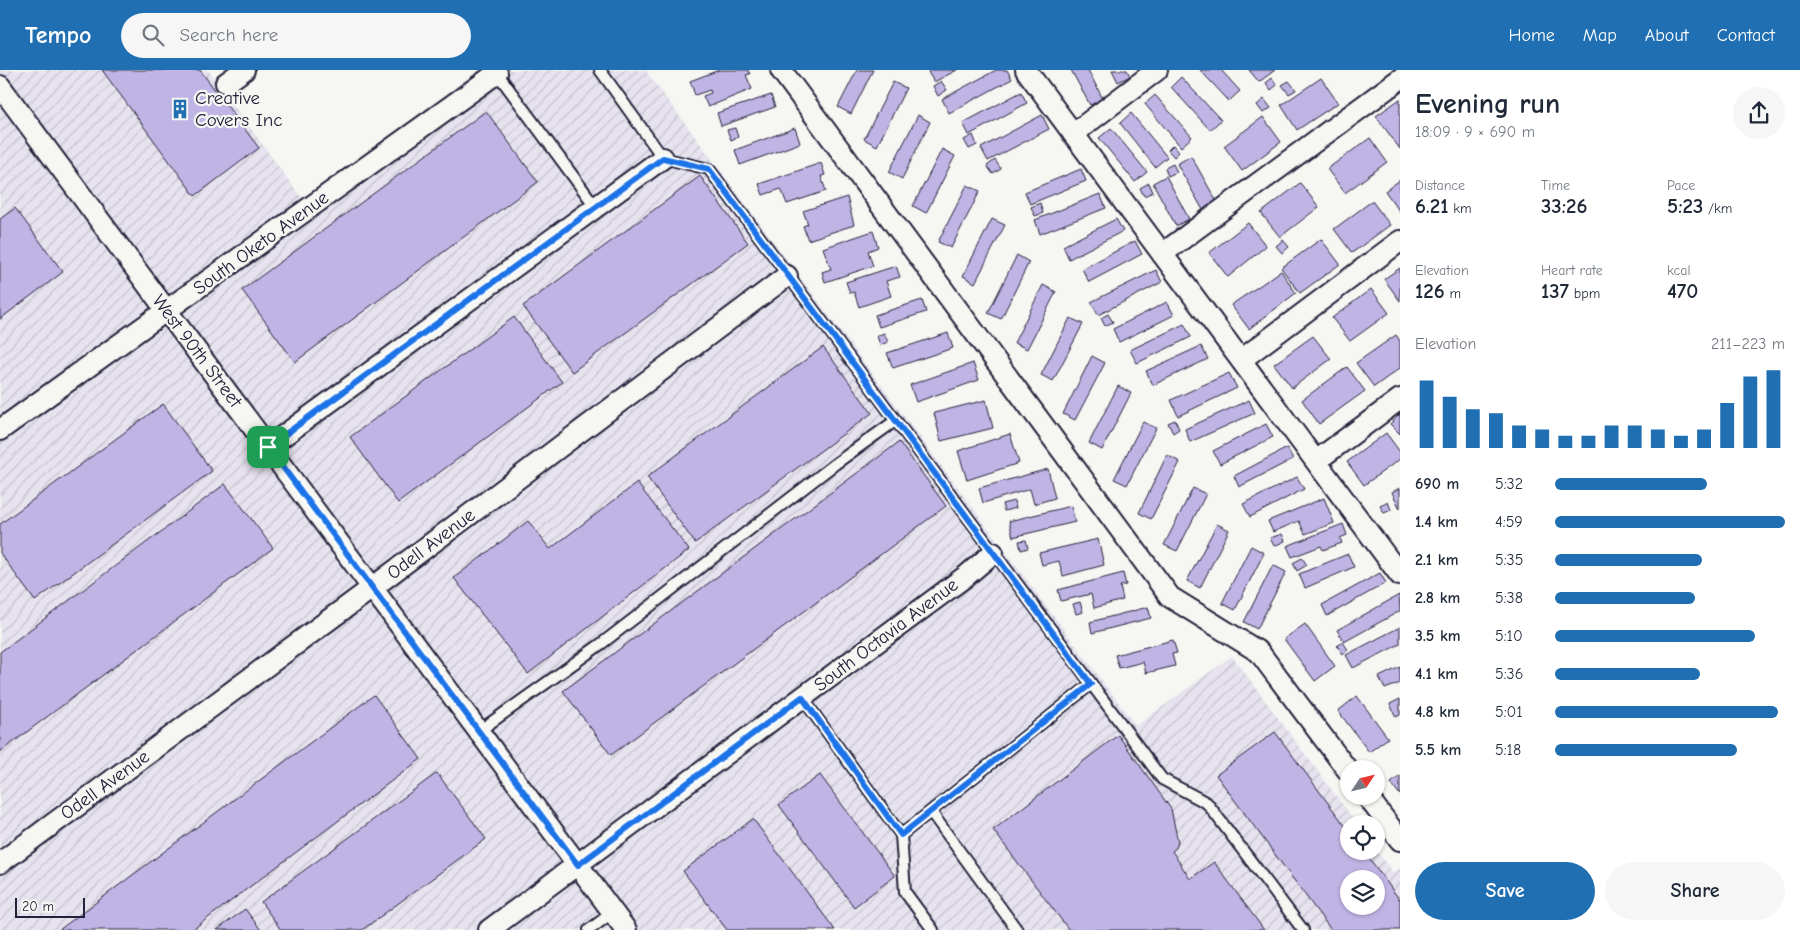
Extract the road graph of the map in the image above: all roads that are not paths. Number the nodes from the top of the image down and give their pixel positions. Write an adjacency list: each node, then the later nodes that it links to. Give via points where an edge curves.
1 (244, 70): 8 (street)
2 (600, 70): 11 (lane)
3 (781, 70): 29 (street, via 1170,597 1259,652)
4 (1026, 70): 10 (street)
5 (1157, 70): 10 (street)
6 (499, 72): 12 (lane); 16 (street, South Oketo Avenue)
7 (1400, 78): 14 (street)
8 (226, 83)
9 (0, 86): 16 (street, West 90th Street)
10 (1073, 134): 14 (street)
11 (663, 158): 12 (street); 15 (lane, via 709,169)
12 (595, 206): 21 (street)
13 (1400, 241): 17 (street)
14 (1162, 254): 17 (street)
15 (786, 276): 19 (lane); 25 (street, Odell Avenue)
16 (167, 310): 20 (street, South Oketo Avenue); 21 (street, West 90th Street)
17 (1240, 360): 22 (street)
18 (1400, 400): 22 (street)
19 (895, 421): 23 (lane); 28 (lane, via 600,644)
20 (0, 430)
21 (268, 447): 25 (street, West 90th Street)
22 (1316, 461): 24 (street)
23 (993, 553): 26 (lane); 27 (street, South Octavia Avenue)
24 (1397, 563)
25 (372, 588): 28 (street, West 90th Street); 34 (street, Odell Avenue)
26 (1091, 684): 31 (lane); 42 (lane, via 1162,779 1207,803)
27 (802, 697): 32 (lane); 35 (street, South Octavia Avenue)
28 (479, 731): 35 (street, West 90th Street)
29 (1340, 760)
30 (1374, 805): 33 (street)
31 (931, 812): 32 (lane); 41 (lane)
32 (901, 835): 40 (lane, via 905,892)
33 (1400, 840)
34 (0, 863)
35 (578, 865): 36 (street, West 90th Street); 37 (street, South Octavia Avenue)
36 (613, 912): 38 (lane); 39 (street, West 90th Street)
37 (489, 930)
38 (589, 930)
39 (626, 930)
40 (933, 930)
41 (1017, 930)
42 (1303, 930)

